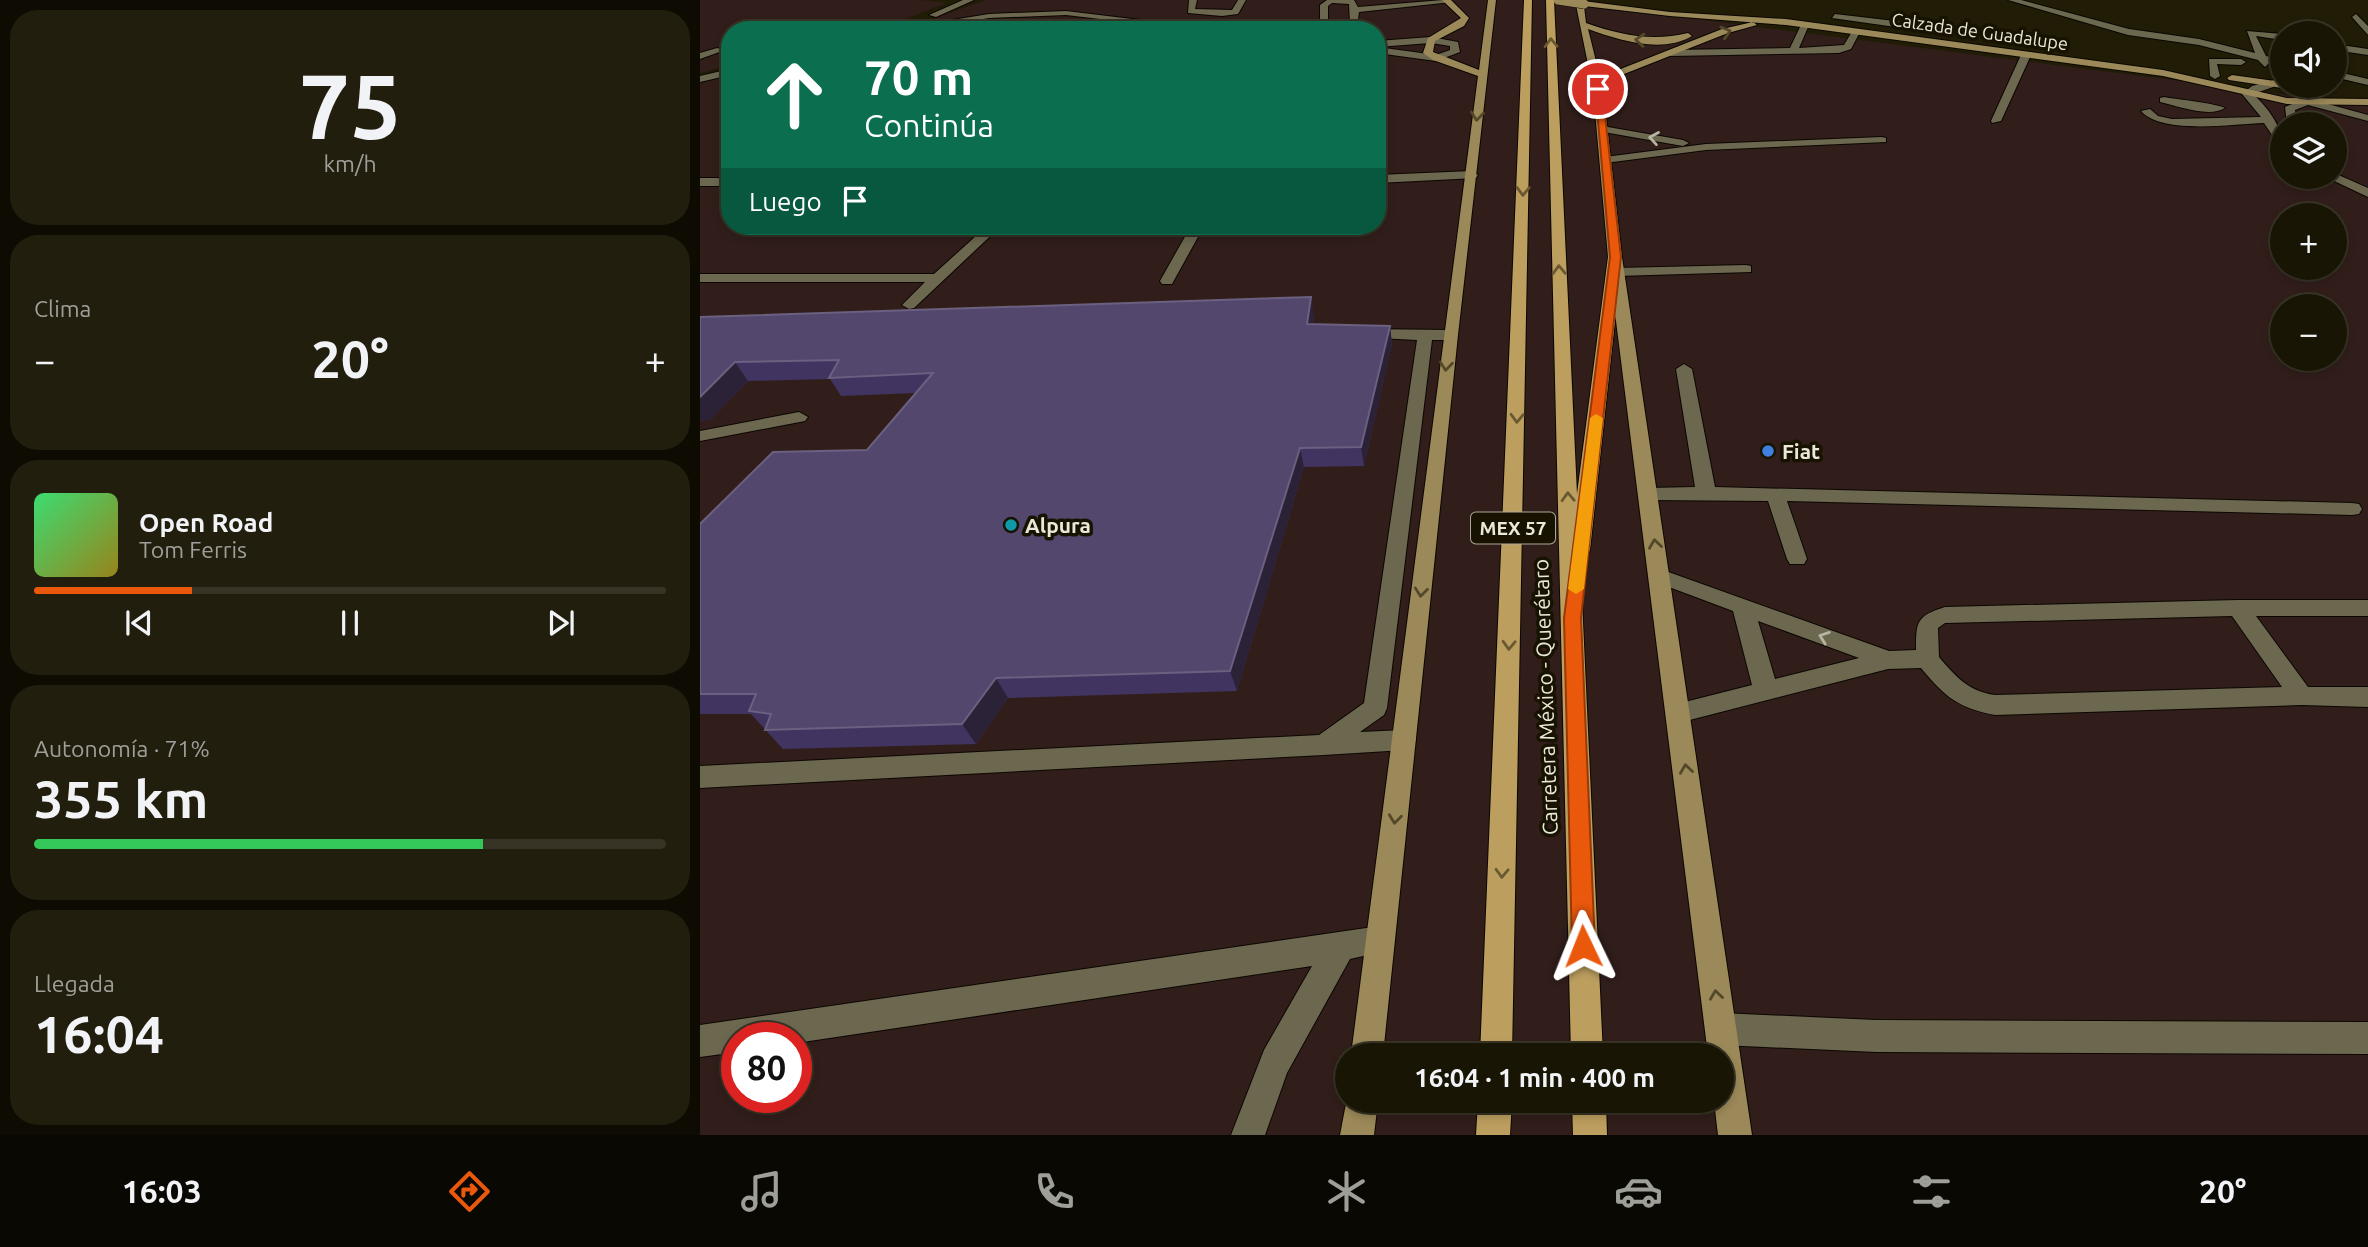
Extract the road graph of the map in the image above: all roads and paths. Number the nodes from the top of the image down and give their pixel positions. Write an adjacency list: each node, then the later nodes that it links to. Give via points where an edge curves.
1 (970, 0): 15 (street)
2 (1193, 0): 3 (street, via 1191,10 1222,14 1235,12)
3 (1242, 0)
4 (1492, 0): 50 (main road)
5 (1528, 0): 121 (highway, Carretera México - Querétaro / MEX 57, one-way to 121)
6 (1549, 0): 105 (highway, Carretera México - Querétaro / MEX 57, one-way to 6)
7 (1558, 0): 16 (main road, bridge)
8 (1639, 0): 18 (main road, Calzada de Guadalupe)
9 (2012, 0): 47 (street, via 2128,32 2199,42)
10 (1447, 1): 17 (street); 36 (main road, via 1465,18)
11 (1019, 4): 20 (street)
12 (1702, 6): 18 (main road)
13 (1746, 8): 30 (main road)
14 (1843, 8): 22 (street)
15 (949, 9): 19 (street, via 974,5); 24 (street)
16 (1582, 9): 21 (main road, Calzada de Guadalupe); 21 (main road, one-way to 16, via 1696,29 1682,38 1644,41 1609,35); 59 (main road)
17 (1355, 10): 27 (street, via 1348,1 1325,3); 28 (street)
18 (1725, 11): 30 (main road, Calzada de Guadalupe)
19 (993, 12): 20 (street); 25 (street)
20 (1066, 13): 26 (street)
21 (1670, 14): 29 (main road, Calzada de Guadalupe)
22 (1835, 16): 31 (street); 32 (street)
23 (2356, 17): 34 (street)
24 (916, 21)
25 (942, 21)
26 (1140, 21)
27 (1324, 21)
28 (1354, 21)
29 (1786, 22): 30 (main road, Calzada de Guadalupe); 43 (main road, one-way to 29, via 1725,31)
30 (1801, 22): 31 (main road, Calzada de Guadalupe); 33 (main road, Calzada de Guadalupe); 41 (street)
31 (1827, 24): 52 (main road, Calzada de Guadalupe)
32 (1959, 29)
33 (1856, 32): 41 (street, via 1848,47 1839,50); 44 (main road, Calzada de Guadalupe)
34 (2368, 32)
35 (2270, 36): 47 (street, via 2250,33)
36 (1431, 40): 37 (street); 46 (main road, via 1428,53); 46 (street, via 1455,44 1455,52)
37 (1386, 46)
38 (1386, 49): 46 (street)
39 (2347, 49): 42 (street)
40 (720, 50): 45 (street)
41 (1793, 51): 43 (street)
42 (2368, 52)
43 (1671, 53): 59 (main road, via 1611,76)
44 (2026, 55): 60 (main road, Calzada de Guadalupe, via 2176,76); 70 (street)
45 (700, 56)
46 (1436, 58): 50 (main road)
47 (2264, 62): 48 (street); 49 (street); 52 (street, via 2216,60)
48 (2270, 62)
49 (2270, 70)
50 (1482, 74): 76 (main road, one-way to 76)
51 (721, 75): 54 (street)
52 (2215, 76): 55 (main road, Calzada de Guadalupe)
53 (2347, 77): 57 (street)
54 (700, 81): 56 (street)
55 (2270, 81)
56 (721, 82)
57 (2368, 82)
58 (2270, 84): 60 (street)
59 (1598, 89): 72 (main road)
60 (2247, 94): 65 (main road, Calzada de Guadalupe); 68 (street)
61 (2347, 95): 63 (main road, Calzada de Guadalupe)
62 (2313, 98): 65 (street)
63 (2368, 99): 65 (main road, Calzada de Guadalupe)
64 (2164, 100): 68 (street)
65 (2309, 102): 67 (street); 69 (street)
66 (2146, 111): 68 (street, via 2172,122)
67 (2289, 112)
68 (2266, 114): 71 (street)
69 (2368, 118)
70 (1996, 121)
71 (2270, 121)
72 (1602, 129): 74 (street, one-way to 72); 75 (main road)
73 (1882, 140): 74 (street)
74 (1706, 147): 75 (street)
75 (1605, 160): 84 (main road)
76 (1471, 180): 77 (street); 92 (main road)
77 (1386, 181)
78 (2347, 181): 81 (street)
79 (700, 182): 80 (street)
80 (721, 182)
81 (2368, 193)
82 (985, 235): 87 (street)
83 (1192, 235): 88 (street)
84 (1616, 265): 85 (street); 97 (main road); 105 (highway)
85 (1746, 269)
86 (700, 278): 87 (street)
87 (940, 278): 89 (street)
88 (1167, 281)
89 (909, 305)
90 (1346, 334): 91 (street)
91 (1425, 335): 92 (street); 113 (street, via 1375,708)
92 (1450, 335): 112 (main road, one-way to 112)
93 (1684, 369): 96 (street)
94 (799, 417): 95 (street)
95 (700, 436)
96 (1706, 493): 97 (street); 98 (street)
97 (1648, 494): 101 (main road, one-way to 97)
98 (1776, 496): 99 (street); 100 (street)
99 (2352, 509)
100 (1797, 559)
101 (1660, 576): 102 (street); 111 (main road)
102 (1743, 607): 107 (street, one-way to 102); 108 (street)
103 (2368, 607): 104 (street)
104 (2238, 608): 106 (street, via 1945,615 1927,626); 109 (street)
105 (1572, 618): 122 (highway, Carretera México - Querétaro / MEX 57)
106 (1927, 659): 107 (street); 109 (street, via 1956,693 1972,702 1995,705)
107 (1888, 660): 108 (street)
108 (1766, 691): 111 (street)
109 (2302, 696): 110 (street)
110 (2368, 697)
111 (1678, 713): 117 (main road, one-way to 111)
112 (1404, 740): 113 (street); 115 (main road, one-way to 115)
113 (1324, 745): 114 (street)
114 (700, 777)
115 (1380, 940): 116 (street); 120 (main road)
116 (1341, 946): 119 (street); 126 (street, via 1294,1024)
117 (1721, 1029): 118 (street, via 1876,1035); 130 (main road)
118 (2368, 1038)
119 (700, 1041)
120 (1368, 1043)
121 (1496, 1043)
122 (1587, 1043)
123 (1360, 1113): 127 (main road)
124 (1494, 1113): 128 (highway)
125 (1589, 1113): 129 (highway)
126 (1248, 1135)
127 (1357, 1135)
128 (1493, 1135)
129 (1590, 1135)
130 (1735, 1135)

